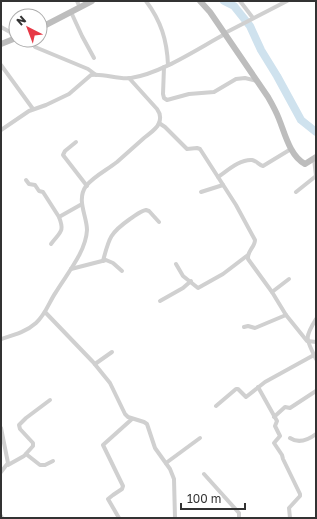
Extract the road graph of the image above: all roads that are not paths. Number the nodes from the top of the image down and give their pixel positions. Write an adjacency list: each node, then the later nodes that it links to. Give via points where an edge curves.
1 (77, 1): 7 (street)
2 (92, 1): 7 (main road)
3 (146, 1): 15 (street, via 165,36)
4 (200, 1): 11 (main road)
5 (240, 1): 9 (street)
6 (287, 1): 9 (street)
7 (80, 8): 8 (main road)
8 (71, 12): 10 (main road); 13 (street)
9 (252, 19): 11 (street)
10 (48, 24)
11 (225, 34): 15 (street); 18 (main road)
12 (38, 48): 16 (street, via 88,68)
13 (94, 58)
14 (1, 65): 19 (street)
15 (166, 66): 17 (street); 18 (street, via 163,94 167,100 189,94 214,92 236,79)
16 (96, 75): 17 (street); 19 (street, via 88,77 66,96)
17 (129, 78): 20 (street, via 157,109 160,115)
18 (258, 81): 23 (main road, via 276,111)
19 (33, 109): 21 (street)
20 (159, 123): 26 (street, via 187,149 199,148); 29 (street, via 126,155)
21 (1, 130)
22 (76, 142): 29 (street, via 63,155)
23 (291, 149): 24 (main road, via 304,164); 26 (street, via 263,166 249,161 236,165)
24 (315, 158): 25 (street)
25 (316, 176): 31 (street)
26 (218, 177): 28 (street)
27 (26, 180): 33 (street, via 43,192)
28 (223, 185): 30 (street); 36 (street, via 255,240)
29 (87, 186): 32 (street)
30 (201, 192)
31 (296, 192)
32 (82, 204): 33 (street); 39 (street, via 86,234)
33 (59, 217): 35 (street, via 63,226)
34 (159, 222): 37 (street, via 146,210 142,211 111,235)
35 (51, 244)
36 (248, 255): 42 (street, via 200,288); 43 (street)
37 (103, 261): 39 (street); 40 (street, via 110,261)
38 (176, 264): 42 (street, via 183,276)
39 (71, 269): 45 (street)
40 (122, 271)
41 (289, 279): 43 (street)
42 (191, 281): 44 (street)
43 (272, 292): 46 (street)
44 (160, 302)
45 (45, 312): 49 (street, via 22,333); 54 (street)
46 (286, 315): 48 (street, via 255,328); 50 (street)
47 (316, 319): 50 (street)
48 (244, 327)
49 (1, 339)
50 (307, 341): 51 (street); 53 (street)
51 (316, 342)
52 (112, 352): 54 (street)
53 (315, 357): 55 (street)
54 (95, 364): 60 (street, via 114,390 123,412)
55 (258, 387): 58 (street, via 246,397 236,389); 59 (street)
56 (316, 391): 59 (street, via 290,408 285,407)
57 (50, 400): 65 (street, via 19,425 20,430 33,444)
58 (216, 406)
59 (274, 417): 74 (street, via 280,436 274,443 300,494 289,508)
60 (132, 419): 67 (street, via 147,424 156,448); 71 (street, via 103,445 123,486 108,499)
61 (1, 428): 68 (street)
62 (316, 434): 64 (street, via 305,441)
63 (200, 438): 67 (street)
64 (290, 438)
65 (26, 454): 66 (street, via 40,465); 68 (street)
66 (53, 461)
67 (166, 463): 72 (street, via 174,479)
68 (8, 465): 69 (street)
69 (1, 472)
70 (204, 474): 73 (street, via 239,514)
71 (119, 518)
72 (175, 518)
73 (239, 518)
74 (290, 518)

